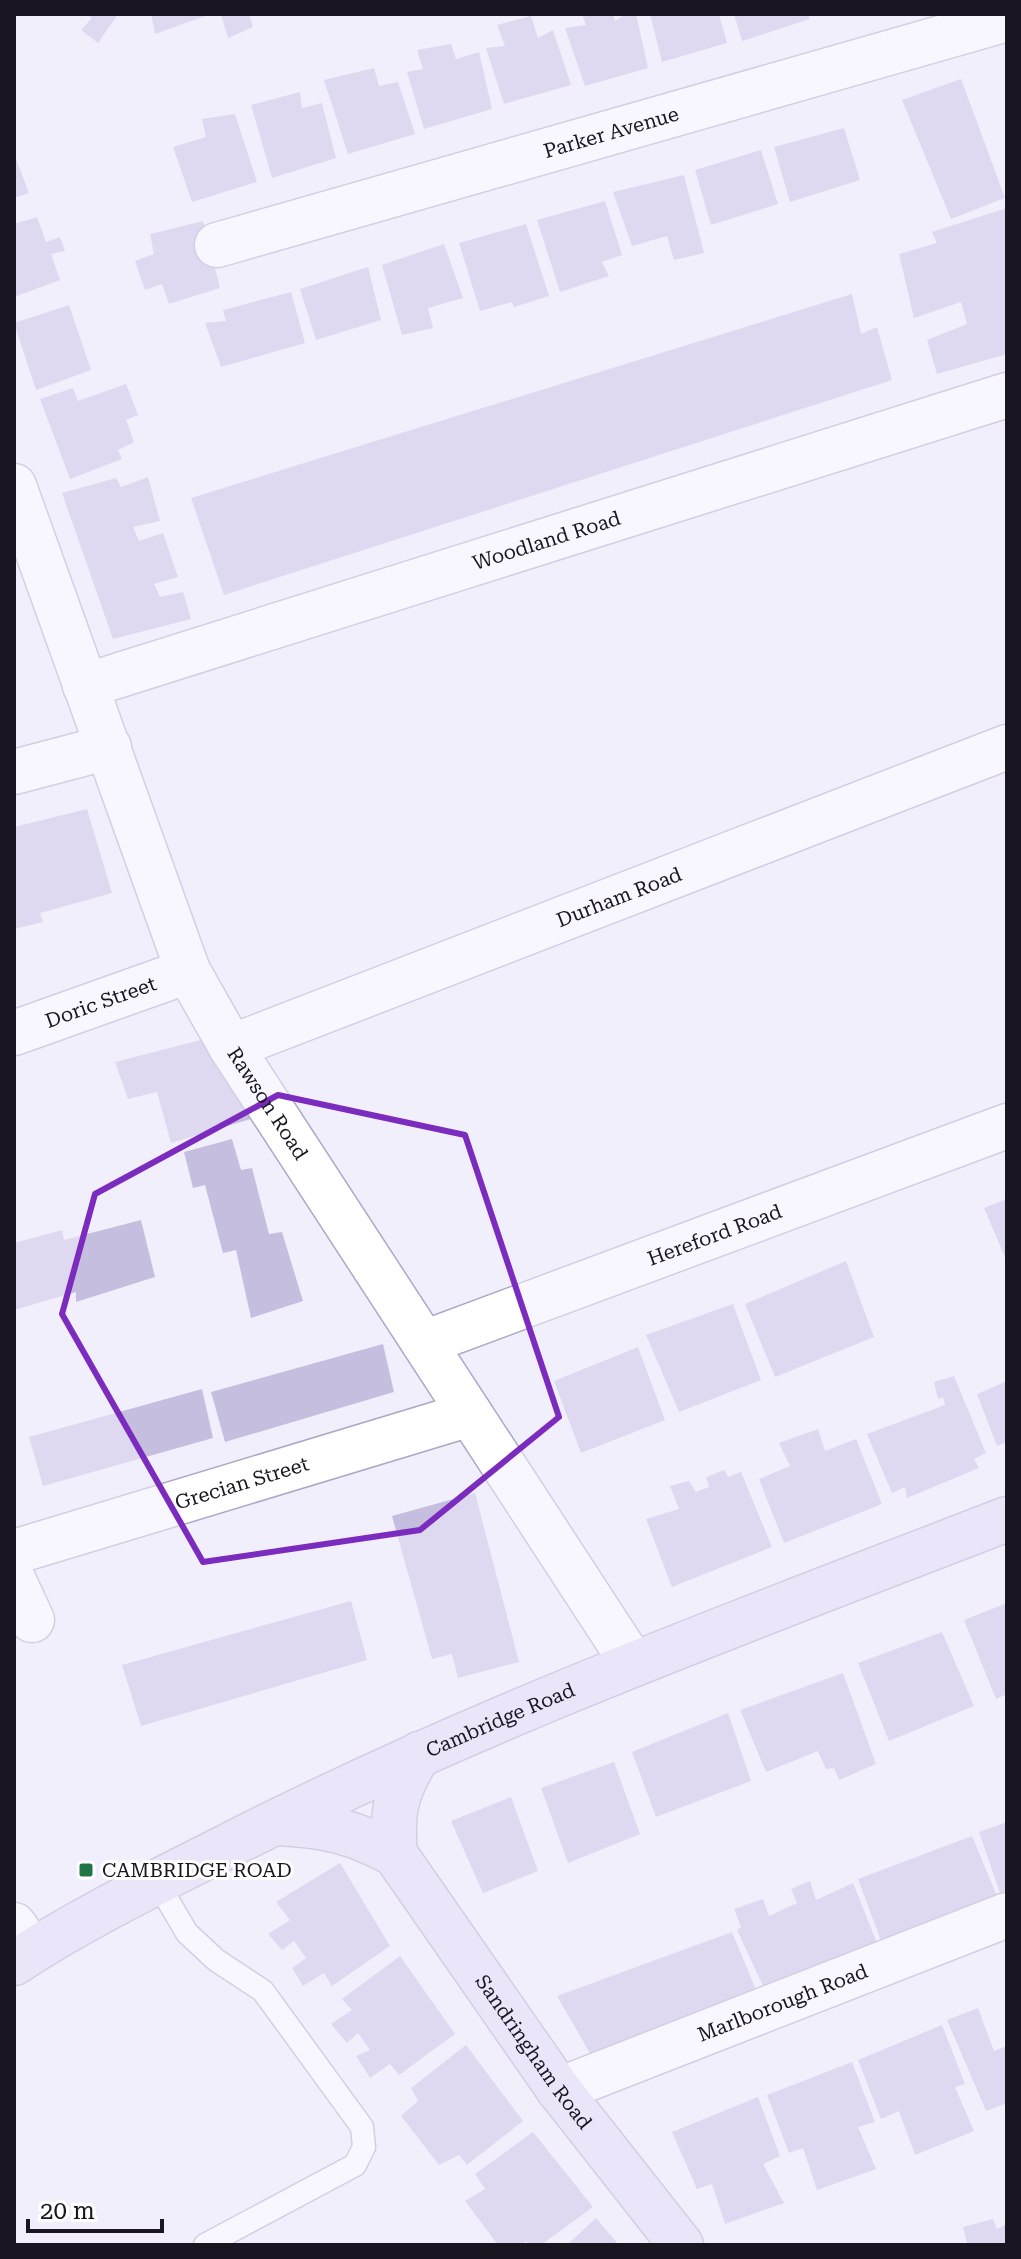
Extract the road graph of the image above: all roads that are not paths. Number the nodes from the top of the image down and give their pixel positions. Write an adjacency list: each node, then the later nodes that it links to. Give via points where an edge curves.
1 (1007, 19): 2 (street, Parker Avenue)
2 (217, 245)
3 (1007, 395): 5 (street, Woodland Road)
4 (14, 486): 5 (street, Rawson Road)
5 (85, 686): 6 (street, Rawson Road)
6 (109, 747): 8 (street); 9 (street, Rawson Road)
7 (1007, 747): 11 (street, Durham Road)
8 (14, 772)
9 (188, 971): 10 (street, Doric Street); 11 (street, Rawson Road)
10 (14, 1033)
11 (231, 1047): 13 (street, Rawson Road)
12 (1007, 1126): 13 (street, Hereford Road)
13 (424, 1343): 14 (street, Rawson Road)
14 (470, 1414): 16 (street, Grecian Street); 17 (street, Rawson Road)
15 (1007, 1519): 17 (main road, Cambridge Road)
16 (14, 1552)
17 (633, 1664): 18 (main road, Cambridge Road)
18 (419, 1754): 19 (main road, Cambridge Road); 20 (main road, via 397,1794)
19 (274, 1822): 20 (main road, Sandringham Road, via 322,1825 359,1835); 21 (main road, Cambridge Road)
20 (395, 1854): 24 (main road, Sandringham Road)
21 (157, 1882): 23 (main road, Cambridge Road); 25 (lane, via 187,1933 263,1991 362,2127 364,2147 355,2165)
22 (1007, 1915): 24 (street, Marlborough Road)
23 (20, 1947)
24 (559, 2090): 26 (main road, Sandringham Road)
25 (205, 2245)
26 (681, 2245)

